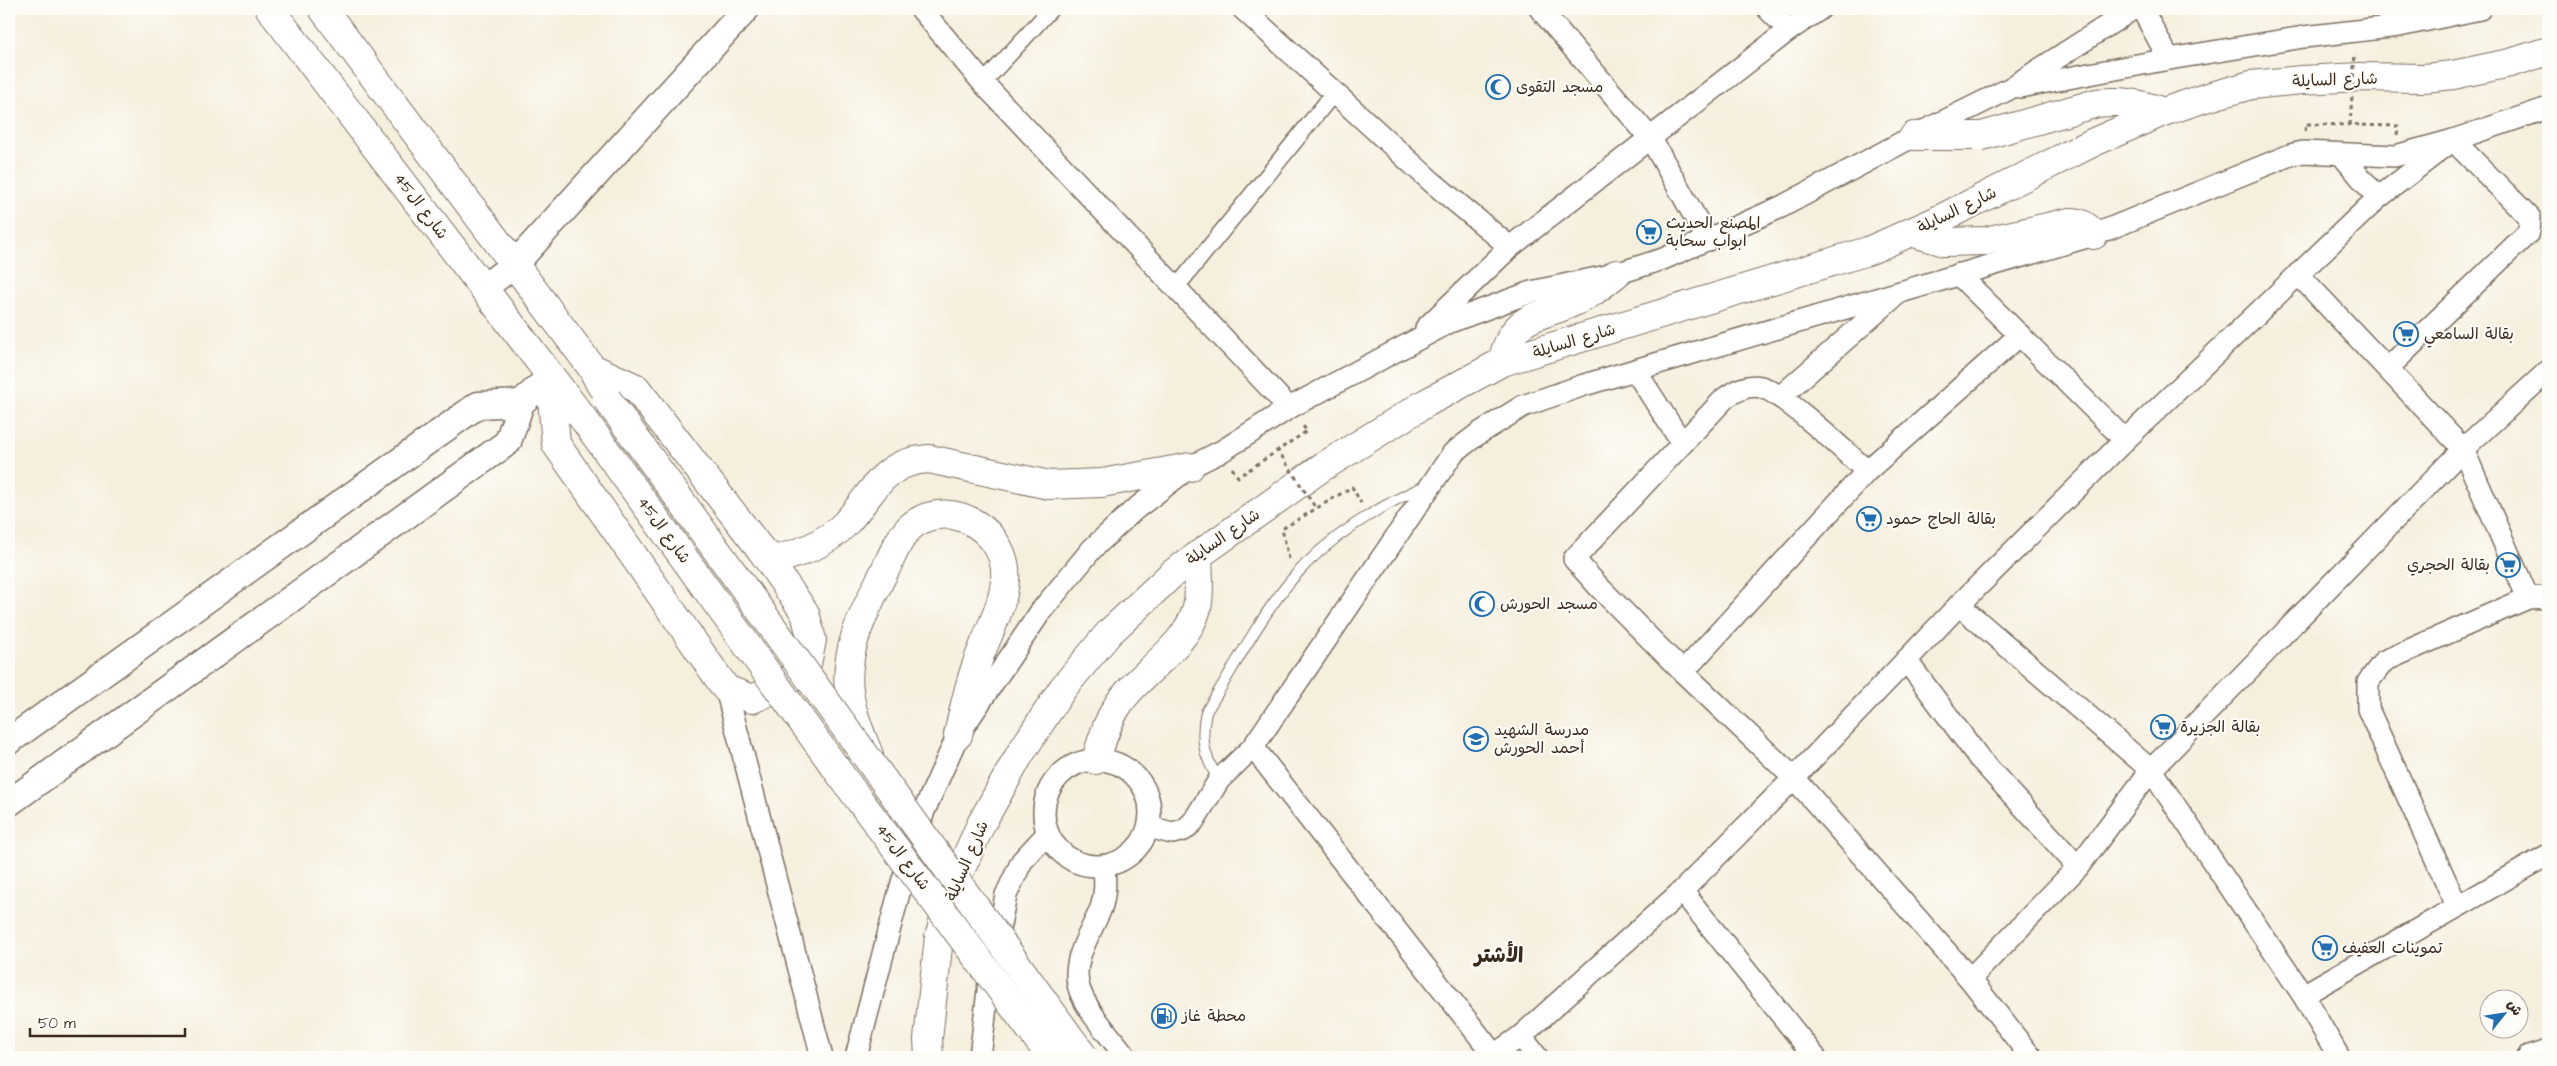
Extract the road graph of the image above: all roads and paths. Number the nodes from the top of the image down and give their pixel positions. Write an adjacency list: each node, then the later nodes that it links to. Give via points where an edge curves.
1 (270, 9): 38 (main road, شارع ال45)
2 (323, 9): 34 (main road, شارع ال45)
3 (746, 9): 34 (street)
4 (921, 9): 17 (street)
5 (1052, 9): 17 (street)
6 (1243, 9): 19 (street)
7 (1540, 9): 26 (street)
8 (1768, 9): 13 (street)
9 (1820, 9): 13 (street)
10 (2133, 9): 18 (street)
11 (2142, 9): 16 (street)
12 (2480, 9): 16 (street, via 2399,26)
13 (1789, 30): 26 (street)
14 (2548, 51): 21 (main road, شارع السايلة, via 2510,64 2453,75 2251,85)
15 (2355, 53): 23 (path, bridge)
16 (2169, 58): 18 (street)
17 (984, 83): 39 (street)
18 (2009, 90): 25 (street)
19 (1334, 93): 33 (street, via 1432,182); 39 (street)
20 (2548, 108): 27 (street)
21 (2163, 112): 25 (main road, via 2131,102 2114,101 1982,136); 30 (main road, شارع السايلة, via 2094,142)
22 (2306, 124): 23 (path)
23 (2350, 125): 24 (path)
24 (2398, 126)
25 (1914, 136): 32 (street, via 1781,207)
26 (1651, 139): 32 (street); 33 (street)
27 (2453, 140): 28 (street, via 2395,156); 29 (street); 45 (street, via 2530,218 2529,232)
28 (2341, 154): 29 (street); 31 (street, via 2303,152 2278,158)
29 (2378, 198): 37 (street)
30 (1911, 232): 31 (main road, via 1945,242 1986,241 2079,222); 43 (main road, شارع السايلة, via 1842,260)
31 (2094, 235): 36 (street)
32 (1708, 240): 35 (street)
33 (1510, 246): 42 (street)
34 (514, 265): 38 (street); 44 (main road, شارع ال45)
35 (1616, 274): 42 (street, via 1531,292 1458,319); 43 (main road, via 1575,302 1524,322 1507,342)
36 (1958, 274): 40 (street); 41 (street)
37 (2298, 274): 45 (street); 53 (street)
38 (483, 288): 48 (main road, شارع ال45)
39 (1175, 290): 51 (street)
40 (1902, 290): 46 (street); 49 (street)
41 (2020, 335): 53 (street); 58 (street)
42 (1412, 342): 51 (street)
43 (1502, 362): 64 (main road, شارع السايلة, via 1426,403 1346,453)
44 (592, 368): 63 (main road, via 636,388); 75 (main road, شارع ال45, bridge, via 607,399)
45 (2388, 368): 56 (street)
46 (1635, 370): 54 (street); 60 (street, via 1523,406 1453,453)
47 (2548, 371): 56 (street)
48 (550, 377): 50 (street); 70 (main road, via 556,444); 96 (main road, شارع ال45, bridge)
49 (1780, 397): 54 (street, via 1760,387 1740,388 1725,398); 58 (street)
50 (521, 403): 72 (street, via 478,405); 79 (street, via 508,442)
51 (1289, 408): 57 (street, via 1222,451)
52 (1307, 431): 55 (path)
53 (2125, 440): 67 (street)
54 (1682, 442): 69 (street, via 1574,559)
55 (1277, 449): 59 (path); 62 (path, bridge)
56 (2463, 449): 66 (street); 76 (street)
57 (1190, 467): 63 (main road, via 1110,482 1049,485 929,459 915,460 890,470 844,525 820,542 775,560); 71 (street, via 1134,510 1092,549 1041,611)
58 (1867, 471): 69 (street)
59 (1238, 477)
60 (1431, 483): 65 (lane, via 1369,516 1326,546); 73 (street)
61 (1352, 487): 62 (path)
62 (1315, 507): 65 (path, via 1282,529)
63 (762, 551): 70 (main road, via 805,613 812,640 807,664 783,686 752,699)
64 (1198, 554): 74 (main road, via 1199,594 1189,625 1180,639 1124,696); 90 (main road, شارع السايلة, via 1138,604 1063,688 1020,754 981,824 953,887 940,937)
65 (1293, 578): 78 (lane, via 1206,712 1202,746 1207,762)
66 (2538, 597): 86 (street, via 2384,661 2368,682 2368,709)
67 (1958, 605): 68 (street); 76 (street)
68 (1906, 660): 77 (street); 84 (street, via 1980,758)
69 (1683, 672): 77 (street)
70 (726, 689): 93 (street)
71 (958, 735): 75 (main road, bridge, via 975,668 1003,593 1005,564 992,538 982,527 955,516 940,515 914,524 903,536 862,616 853,643 849,690); 94 (street, via 924,811 899,892)
72 (9, 741)
73 (1253, 747): 78 (street); 92 (street)
74 (1096, 760): 80 (street, via 1112,762 1139,780 1149,803); 81 (street, via 1068,768 1053,784 1045,804 1044,819)
75 (874, 770): 97 (main road, شارع ال45, bridge)
76 (2151, 770): 84 (street); 88 (street)
77 (1794, 778): 85 (street); 87 (street)
78 (1219, 780): 80 (street, via 1193,822 1184,830 1172,833)
79 (9, 804)
80 (1149, 827): 83 (street, via 1143,842 1132,853 1119,862)
81 (1048, 833): 83 (street, via 1055,845 1077,862); 95 (street, via 1022,861 1006,895 990,974)
82 (2548, 855): 86 (street)
83 (1104, 866): 98 (street, via 1105,890 1101,908 1085,939 1077,973 1080,991 1089,1007)
84 (2078, 867): 87 (street)
85 (1682, 891): 89 (street); 100 (street)
86 (2457, 906): 88 (street)
87 (1970, 979): 101 (street)
88 (2303, 995): 102 (street)
89 (1521, 1036): 92 (street); 99 (street)
90 (924, 1051)
91 (2548, 1051): 103 (street)
92 (1493, 1056)
93 (822, 1057)
94 (856, 1057)
95 (980, 1057)
96 (1051, 1057)
97 (1084, 1057)
98 (1126, 1057)
99 (1537, 1057)
100 (1814, 1057)
101 (2031, 1057)
102 (2339, 1057)
103 (2528, 1057)

